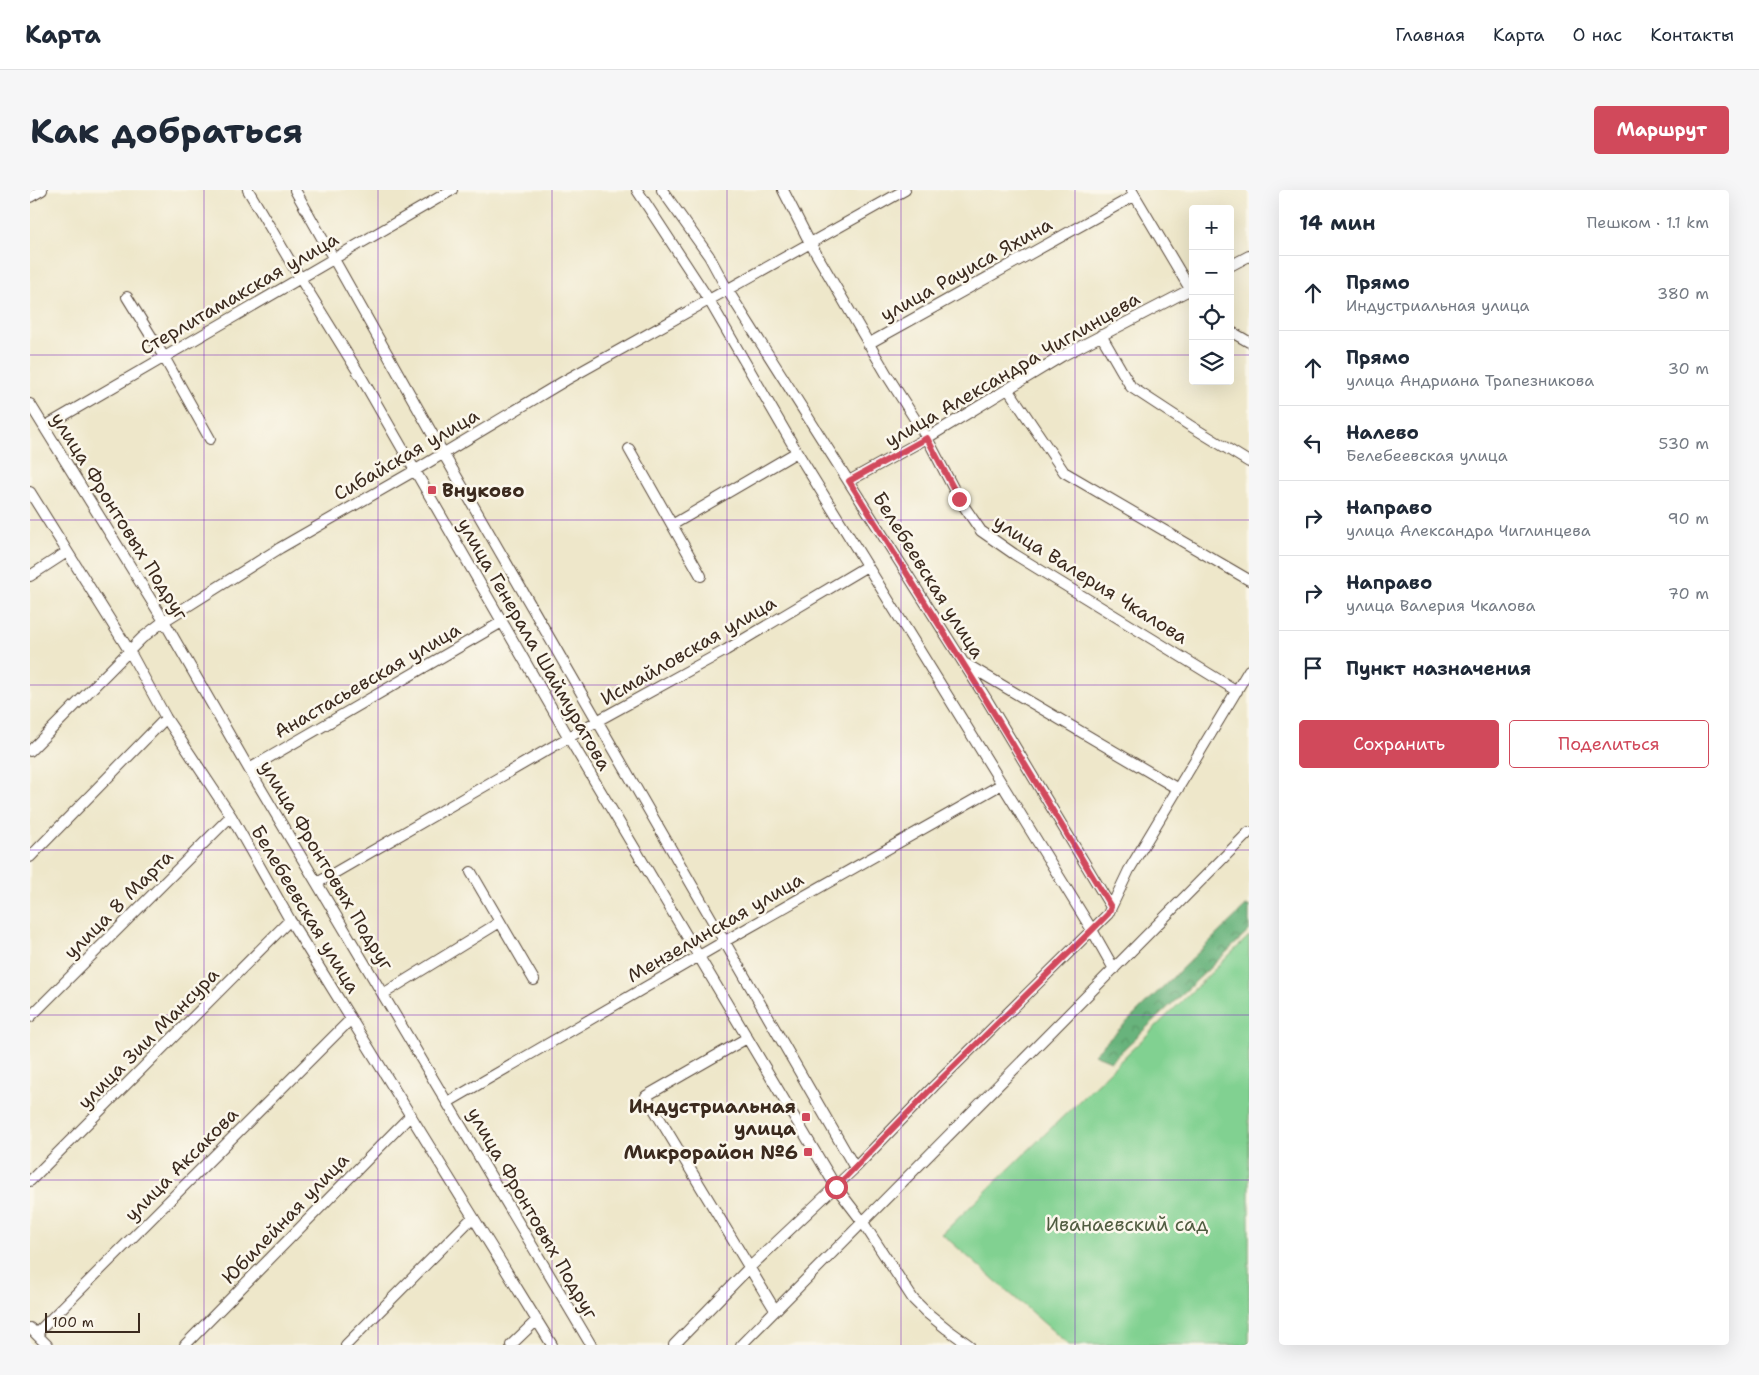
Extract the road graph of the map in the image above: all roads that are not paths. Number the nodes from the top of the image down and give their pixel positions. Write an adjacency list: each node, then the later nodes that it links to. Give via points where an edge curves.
1 (42, 190): 10 (street)
2 (248, 190): 15 (street, улица Генерала Шаймуратова)
3 (295, 190): 13 (street)
4 (452, 190): 13 (street, Стерлитамакская улица)
5 (637, 190): 20 (street)
6 (662, 190): 17 (street, Белебеевская улица, via 709,256)
7 (784, 190): 11 (street, улица Валерия Чкалова)
8 (905, 190): 11 (street, Сибайская улица)
9 (1133, 193): 16 (street); 24 (street, улица Рауиса Яхина)
10 (30, 198)
11 (810, 243): 17 (street, Сибайская улица); 24 (street, улица Валерия Чкалова)
12 (1249, 256): 14 (street)
13 (334, 258): 15 (street, Стерлитамакская улица); 33 (street)
14 (1234, 264)
15 (300, 278): 25 (street, Стерлитамакская улица); 35 (street, улица Генерала Шаймуратова)
16 (1189, 285)
17 (728, 291): 20 (street, Сибайская улица); 36 (street, Белебеевская улица)
18 (1189, 291): 22 (street, улица Александра Чиглинцева)
19 (127, 297): 25 (street)
20 (709, 300): 32 (street); 33 (street, Сибайская улица)
21 (1234, 333): 23 (street)
22 (1101, 335): 26 (street, улица Александра Чиглинцева); 34 (street, via 1131,387)
23 (1249, 342)
24 (868, 344): 29 (street, улица Валерия Чкалова)
25 (164, 357): 28 (street, Стерлитамакская улица); 30 (street)
26 (1008, 389): 29 (street, улица Александра Чиглинцева); 43 (street, via 1064,472)
27 (30, 404): 28 (street, улица Фронтовых Подруг)
28 (44, 427): 44 (street, улица Фронтовых Подруг)
29 (927, 438): 36 (street, улица Александра Чиглинцева); 49 (street, улица Валерия Чкалова, via 959,499 981,531)
30 (210, 439)
31 (629, 449): 38 (street)
32 (797, 452): 38 (street); 40 (street)
33 (443, 453): 35 (street, Сибайская улица); 51 (street)
34 (1249, 462)
35 (414, 471): 44 (street, Сибайская улица, via 280,548); 45 (street, улица Генерала Шаймуратова)
36 (849, 481): 47 (street, Белебеевская улица)
37 (30, 492): 39 (street, Белебеевская улица)
38 (672, 525): 42 (street)
39 (67, 552): 41 (street); 46 (street, Белебеевская улица)
40 (867, 566): 51 (street, Исмайловская улица, via 726,650); 55 (street)
41 (30, 576)
42 (701, 576)
43 (1249, 580)
44 (164, 621): 46 (street, Сибайская улица); 54 (street, улица Фронтовых Подруг)
45 (502, 622): 52 (street, улица Генерала Шаймуратова); 54 (street, Анастасьевская улица)
46 (130, 652): 50 (street, Белебеевская улица); 53 (street, Сибайская улица)
47 (962, 662): 56 (street); 62 (street, Белебеевская улица)
48 (1249, 670): 49 (street)
49 (1237, 691): 56 (street)
50 (166, 718): 57 (street, Белебеевская улица); 59 (street)
51 (597, 721): 52 (street, Исмайловская улица); 66 (street)
52 (569, 738): 61 (street, Исмайловская улица); 67 (street, улица Генерала Шаймуратова)
53 (30, 751)
54 (249, 769): 61 (street, улица Фронтовых Подруг)
55 (1002, 784): 65 (street); 66 (street, Мензелинская улица)
56 (1178, 789): 62 (street, via 1129,870)
57 (231, 816): 63 (street, Белебеевская улица); 71 (street, улица 8 Марта)
58 (1249, 832): 68 (street)
59 (30, 857)
60 (471, 872): 64 (street)
61 (317, 883): 70 (street, улица Фронтовых Подруг)
62 (1111, 907): 65 (street)
63 (290, 920): 72 (street, Белебеевская улица); 77 (street, улица Зии Мансура)
64 (500, 922): 69 (street); 70 (street)
65 (1092, 930): 68 (street); 76 (street)
66 (725, 941): 67 (street, Мензелинская улица); 76 (street)
67 (699, 956): 73 (street, улица Генерала Шаймуратова); 74 (street, Мензелинская улица)
68 (1114, 969): 80 (street)
69 (534, 980)
70 (383, 994): 74 (street, улица Фронтовых Подруг)
71 (30, 1017)
72 (351, 1019): 75 (street, Белебеевская улица); 84 (street, улица Аксакова)
73 (747, 1038): 78 (street, улица Генерала Шаймуратова); 81 (street, via 646,1096)
74 (448, 1102): 90 (street, улица Фронтовых Подруг)
75 (411, 1115): 79 (street, Белебеевская улица); 86 (street, Юбилейная улица)
76 (855, 1168): 78 (street)
77 (30, 1181)
78 (836, 1187): 80 (street, улица Генерала Шаймуратова); 81 (street)
79 (473, 1217): 83 (street, Белебеевская улица); 87 (street)
80 (862, 1221): 82 (street); 93 (street, улица Генерала Шаймуратова, via 913,1299)
81 (749, 1268): 82 (street); 91 (street)
82 (775, 1310): 92 (street)
83 (537, 1320): 88 (street); 89 (street, Белебеевская улица)
84 (33, 1331): 85 (street)
85 (47, 1345)
86 (185, 1345)
87 (346, 1345)
88 (511, 1345)
89 (552, 1345)
90 (590, 1345)
91 (674, 1345)
92 (741, 1345)
93 (969, 1345)

